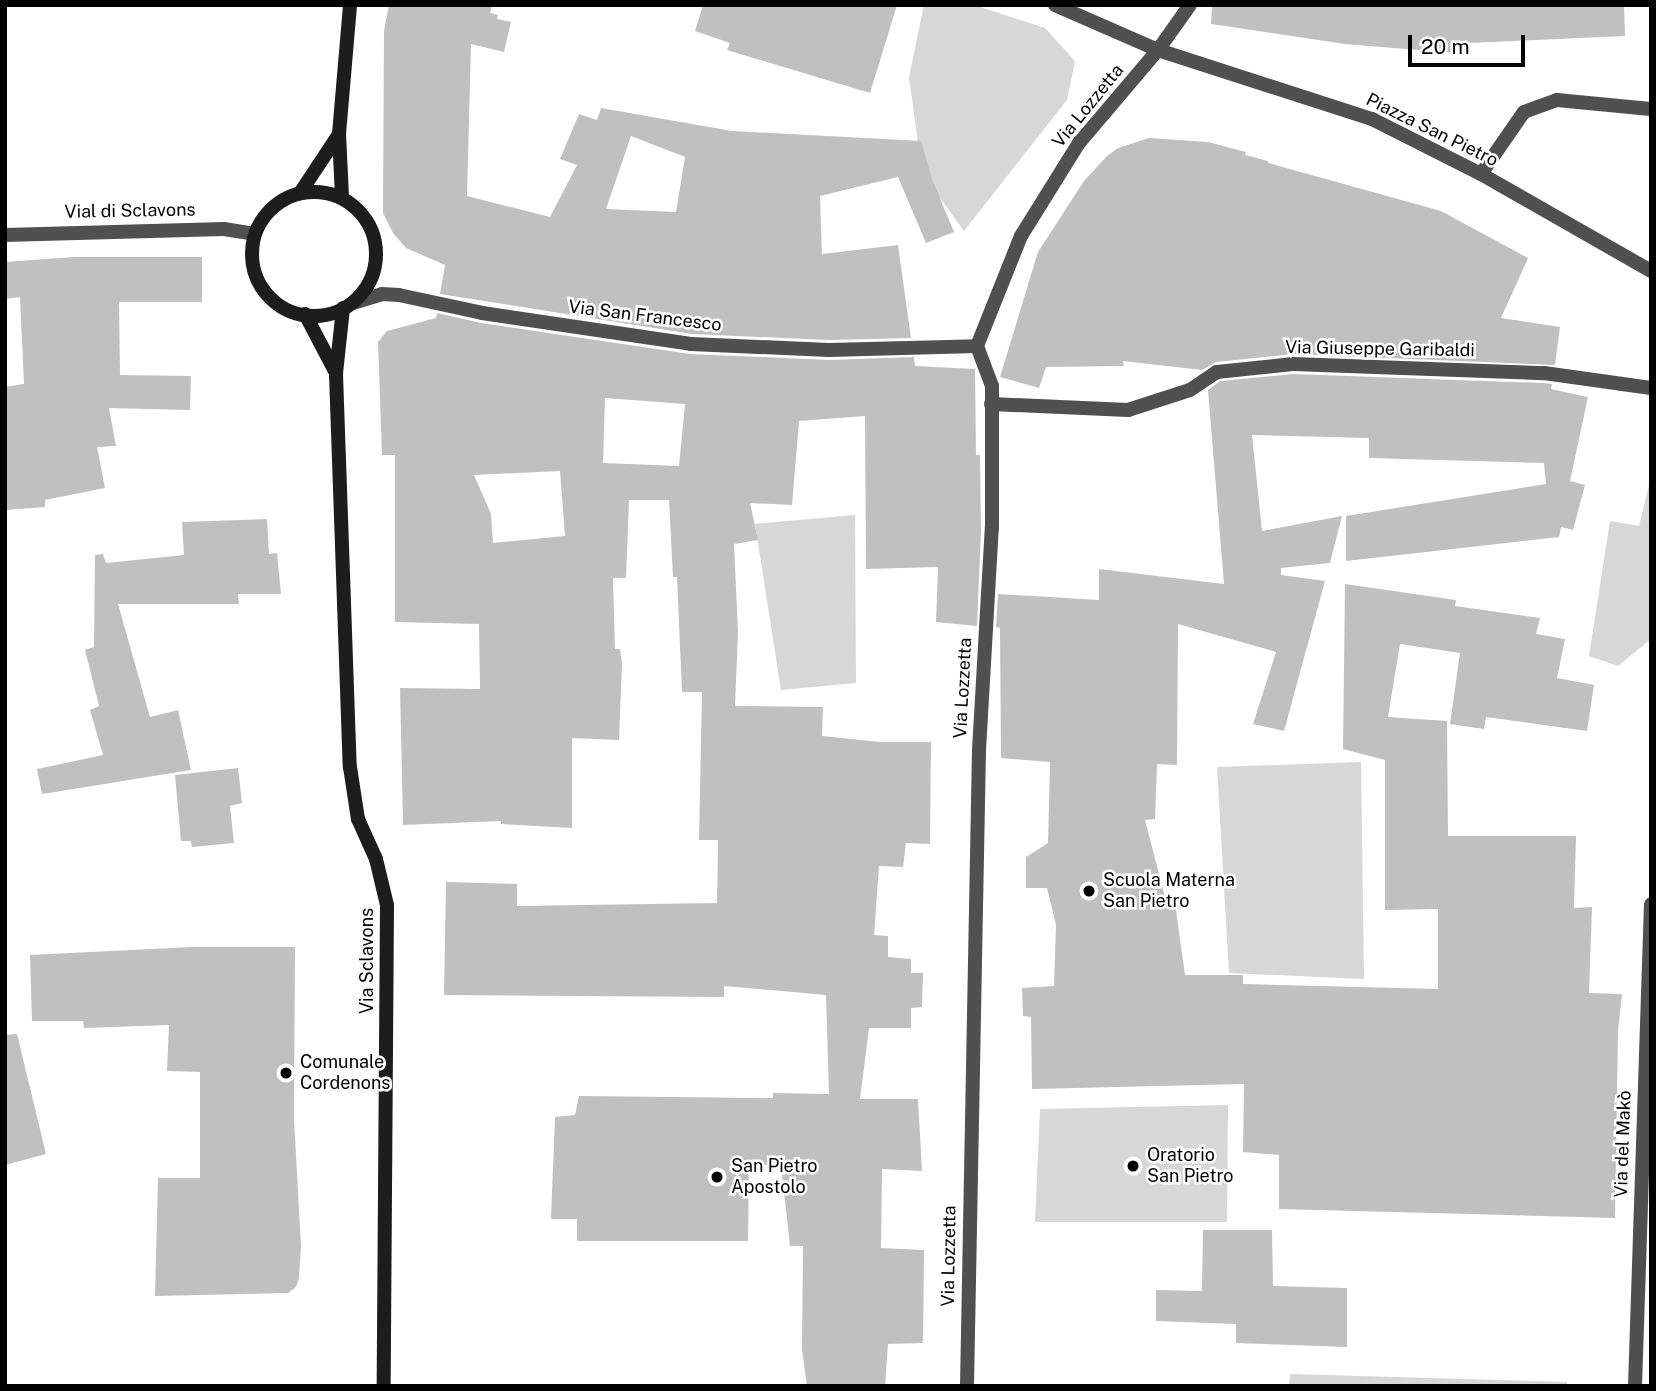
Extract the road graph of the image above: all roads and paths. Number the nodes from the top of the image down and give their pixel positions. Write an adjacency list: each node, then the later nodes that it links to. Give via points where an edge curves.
1 (350, 5): 6 (street)
2 (1055, 5): 4 (street, Piazza San Pietro)
3 (1190, 5): 4 (street, Via Lozzetta)
4 (1158, 50): 7 (street, Piazza San Pietro, via 1372,119); 15 (street, Via Lozzetta, via 1079,143 1021,236)
5 (1651, 109): 7 (street, via 1557,100 1524,112)
6 (339, 134): 8 (street); 9 (street)
7 (1482, 174): 12 (street, Piazza San Pietro)
8 (300, 192): 9 (street, via 322,191); 10 (street, via 265,215)
9 (342, 197): 13 (street, Via Sclavons, via 372,228 376,249 366,288)
10 (255, 234): 11 (street, Vial di Sclavons, via 224,229); 14 (street, via 251,254 264,291 278,305)
11 (5, 235)
12 (1651, 271)
13 (348, 305): 14 (street, via 316,316); 15 (street, Via San Francesco, via 382,294 399,295 482,313 691,344 829,350); 16 (street, Via Sclavons)
14 (305, 314): 16 (street, Via Sclavons)
15 (977, 345): 18 (street, Via Lozzetta, via 992,386)
16 (336, 374): 21 (street, Via Sclavons, via 350,767 358,819 376,859 387,905)
17 (1651, 388): 18 (street, Via Giuseppe Garibaldi, via 1544,373 1293,364 1217,372 1190,390 1128,410)
18 (991, 404): 22 (street, Via Lozzetta, via 992,527 979,750)
19 (1651, 904): 20 (street, Via del Makò)
20 (1646, 1164): 23 (street, Via del Makò)
21 (384, 1386)
22 (967, 1386)
23 (1636, 1386)

